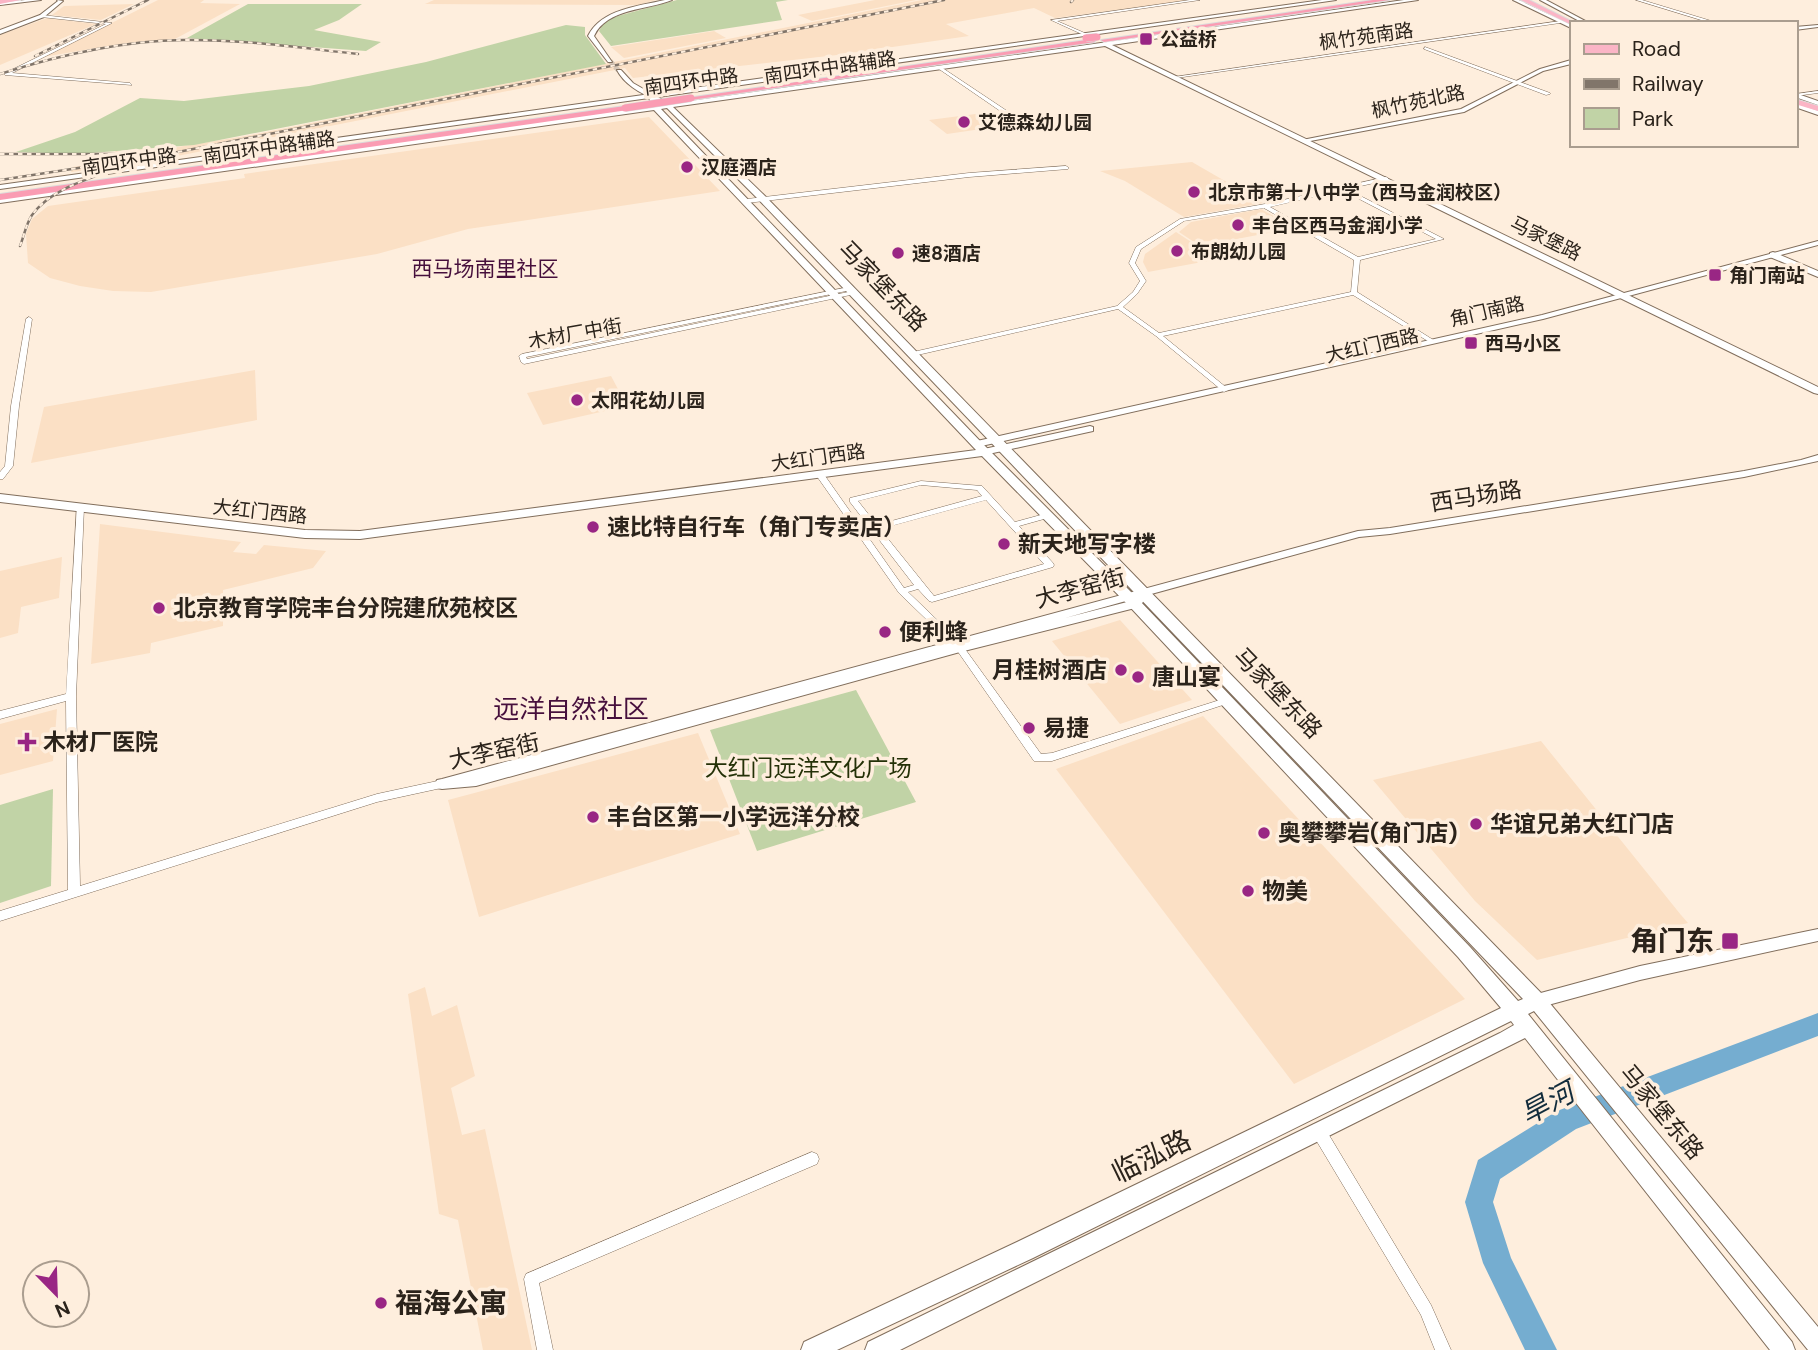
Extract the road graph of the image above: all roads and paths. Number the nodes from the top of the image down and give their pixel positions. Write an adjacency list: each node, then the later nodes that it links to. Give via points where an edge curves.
1 (17, 0): 15 (main road)
2 (39, 0): 15 (street)
3 (59, 0): 18 (street)
4 (670, 0): 32 (street, via 597,24 591,36)
5 (1198, 0): 29 (street, via 1054,20)
6 (1333, 0): 16 (highway); 29 (main road, 南四环中路辅路)
7 (1358, 0): 16 (highway, 南四环中路)
8 (1386, 0): 19 (highway, 南四环中路)
9 (1415, 0): 17 (main road, 南四环中路辅路)
10 (1515, 0): 22 (street)
11 (1524, 0): 24 (main road)
12 (1533, 0): 23 (main road)
13 (1542, 0): 20 (street)
14 (1638, 0): 21 (street)
15 (0, 3)
16 (1299, 8): 29 (highway, 南四环中路)
17 (1338, 11): 19 (highway); 29 (main road, 南四环中路辅路)
18 (42, 16): 28 (street); 41 (street, via 110,23 7,74)
19 (1264, 17): 29 (highway, 南四环中路)
20 (1583, 21)
21 (1709, 21)
22 (1560, 22): 25 (street); 39 (street, 枫竹苑南路)
23 (1570, 22)
24 (1570, 23)
25 (1570, 24)
26 (1818, 26): 27 (street)
27 (1797, 29)
28 (0, 32)
29 (1095, 39): 31 (main road, 南四环中路辅路); 34 (main road, 南四环中路辅路); 35 (highway, 南四环中路); 36 (highway, 南四环中路); 39 (main road, 马家堡路)
30 (1425, 48): 40 (street)
31 (916, 58): 35 (highway); 42 (main road, 南四环中路辅路)
32 (610, 61)
33 (1570, 62): 40 (street, 枫竹苑北路, via 1538,69)
34 (942, 68): 38 (main road, 南四环中路辅路); 53 (street)
35 (869, 69): 47 (highway, 南四环中路)
36 (899, 70): 38 (highway); 47 (highway, 南四环中路)
37 (619, 71): 45 (street)
38 (880, 76): 47 (main road, 南四环中路辅路)
39 (1176, 76): 54 (main road, 马家堡路)
40 (1516, 82): 44 (street); 54 (street, 枫竹苑北路, via 1462,111)
41 (130, 84)
42 (675, 92): 45 (main road, 南四环中路辅路); 47 (street)
43 (1818, 92): 46 (street)
44 (1548, 94)
45 (652, 96): 50 (main road, 马家堡东路); 51 (main road); 55 (main road, 南四环中路辅路)
46 (1797, 98)
47 (688, 99): 49 (highway, 南四环中路, bridge); 50 (main road, 南四环中路辅路)
48 (1797, 100): 52 (main road)
49 (623, 106): 57 (highway, 南四环中路); 58 (highway, 南四环中路)
50 (668, 106): 51 (main road, 南四环中路辅路); 63 (main road, 马家堡东路)
51 (656, 108): 56 (main road, 南四环中路辅路); 64 (main road, 马家堡东路)
52 (1818, 108)
53 (1011, 116)
54 (1305, 139): 60 (main road, 马家堡路)
55 (293, 146): 58 (highway); 62 (main road, 南四环中路辅路)
56 (392, 146): 57 (highway); 62 (main road, 南四环中路辅路)
57 (331, 150): 62 (highway, 南四环中路)
58 (174, 167): 62 (highway, 南四环中路)
59 (1066, 168): 63 (street)
60 (1386, 179): 61 (street); 73 (main road, 马家堡路)
61 (1342, 189): 65 (street); 68 (street, via 1441,239)
62 (0, 195)
63 (762, 198): 64 (street); 70 (main road, 马家堡东路)
64 (747, 201): 72 (main road, 马家堡东路)
65 (1265, 206): 68 (street); 74 (street, via 1182,219 1138,247 1132,263 1143,281)
66 (1818, 243): 67 (street, 角门南路)
67 (1773, 255): 69 (main road); 73 (street, 角门南路)
68 (1357, 258): 71 (street)
69 (1818, 274)
70 (851, 291): 72 (street, 木材厂中街); 78 (main road, 马家堡东路)
71 (1354, 293): 76 (street); 77 (street)
72 (835, 294): 72 (street, 木材厂中街, via 522,356 524,362); 82 (main road, 马家堡东路)
73 (1623, 295): 77 (street, 角门南路); 80 (main road, 马家堡路); 81 (street, 大红门西路, via 1615,306)
74 (1119, 307): 76 (street); 78 (street)
75 (29, 319): 85 (street, via 9,466)
76 (1158, 335): 79 (street)
77 (1433, 342): 79 (street, 角门南路)
78 (913, 354): 81 (main road, 马家堡东路)
79 (1224, 390): 81 (street, 角门南路)
80 (1818, 391)
81 (1001, 445): 82 (street, 大红门西路); 95 (main road, 马家堡东路)
82 (980, 448): 84 (main road, 大红门西路); 86 (main road, 大红门西路, via 364,527 312,526); 90 (main road, 马家堡东路)
83 (1818, 458): 95 (street, 西马场路, via 1744,474 1358,534)
84 (820, 475): 89 (main road, 大红门西路, via 360,535 305,534); 94 (street)
85 (0, 477)
86 (0, 489)
87 (987, 497): 91 (street); 92 (street); 92 (street, via 979,488 921,483 853,500)
88 (0, 498): 89 (main road, 大红门西路)
89 (80, 507): 97 (street)
90 (1048, 515): 91 (street); 95 (main road, 马家堡东路)
91 (1013, 525): 93 (street, via 1051,565 932,599)
92 (875, 528): 93 (street)
93 (920, 586): 94 (street)
94 (902, 591): 96 (street)
95 (1136, 598): 96 (street, 大李窑街); 98 (main road, 马家堡东路); 104 (main road, 马家堡东路)
96 (958, 646): 98 (street, via 1038,758); 100 (street, 大李窑街)
97 (71, 696): 99 (street); 101 (street)
98 (1226, 701): 105 (main road, 马家堡东路)
99 (0, 715)
100 (442, 784): 101 (street, 大李窑街, via 377,798)
101 (74, 892): 102 (street, 大李窑街)
102 (0, 915)
103 (1818, 935): 104 (street, via 1640,973)
104 (1537, 1001): 105 (main road); 108 (main road, 马家堡东路)
105 (1521, 1018): 106 (main road, via 1507,1040); 110 (main road, 临泓路); 113 (main road, 马家堡东路)
106 (1318, 1130): 111 (main road); 112 (street, via 1426,1310)
107 (812, 1159): 109 (street, via 531,1279)
108 (1818, 1345)
109 (545, 1350)
110 (812, 1350)
111 (876, 1350)
112 (1443, 1350)
113 (1784, 1350)

